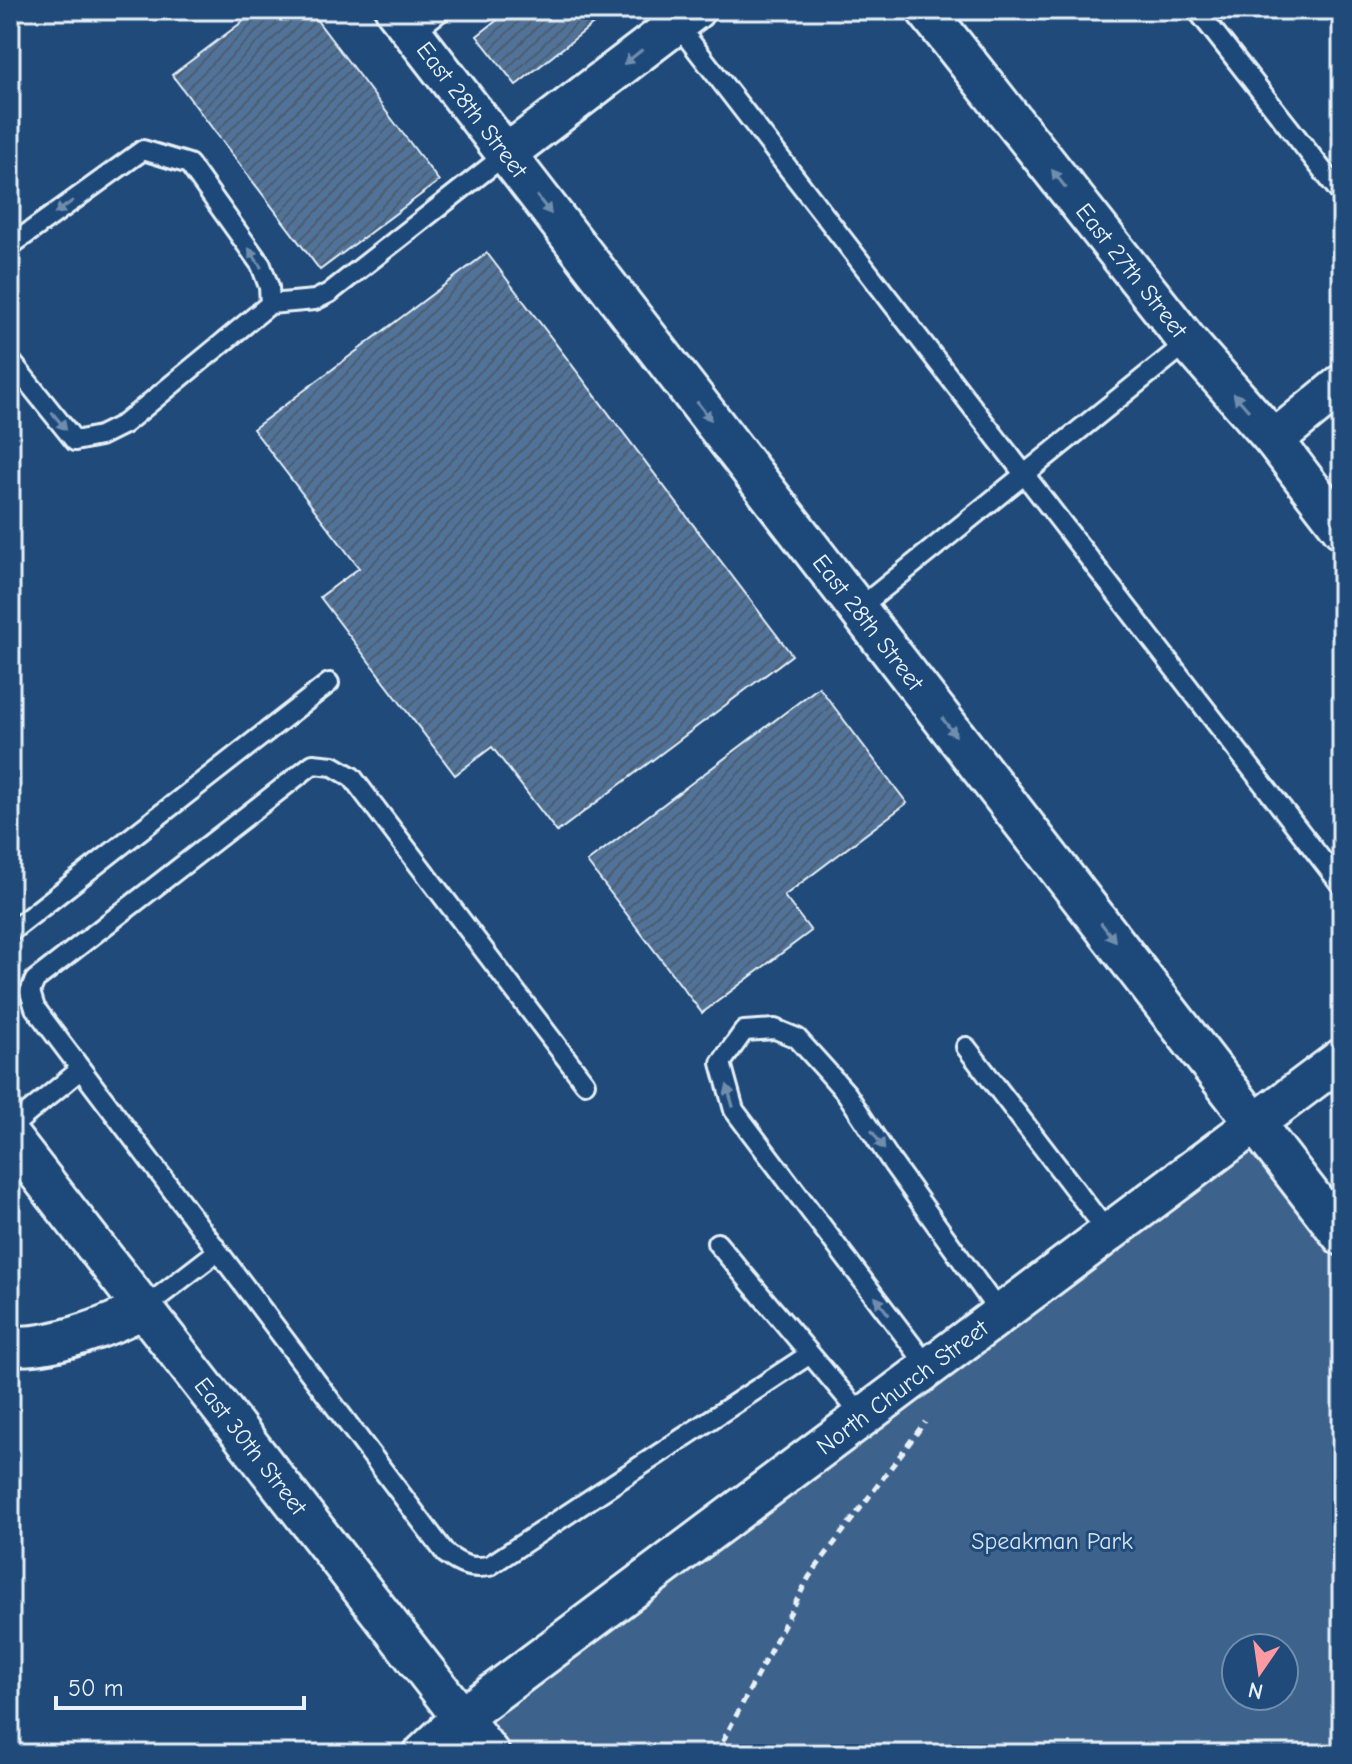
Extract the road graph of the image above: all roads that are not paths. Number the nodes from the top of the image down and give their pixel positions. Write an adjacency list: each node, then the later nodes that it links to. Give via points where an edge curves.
1 (926, 10): 9 (street, East 27th Street, one-way to 1)
2 (1197, 10): 6 (lane)
3 (417, 17): 5 (street, East 28th Street)
4 (686, 17): 5 (street, one-way to 5); 13 (lane)
5 (505, 155): 8 (lane, via 329,293 315,300); 15 (street, East 28th Street, one-way to 15)
6 (1342, 195)
7 (10, 246): 8 (lane, one-way to 7, via 261,265 189,164 143,150)
8 (270, 304): 10 (lane, one-way to 8, via 75,441 100,436 124,424)
9 (1188, 342): 12 (street, East 27th Street, one-way to 9); 13 (lane)
10 (10, 360)
11 (1342, 384): 12 (street)
12 (1274, 440): 14 (street, East 27th Street)
13 (1023, 475): 15 (lane); 17 (lane)
14 (1342, 529)
15 (858, 609): 23 (street, East 28th Street, one-way to 23)
16 (329, 683): 18 (lane)
17 (1342, 886)
18 (10, 932)
19 (966, 1047): 26 (lane)
20 (1342, 1058): 23 (street, North Church Street)
21 (81, 1069): 22 (lane, via 35,1008 30,992 35,980 313,764 333,766 352,777); 24 (lane); 29 (lane)
22 (585, 1083)
23 (1257, 1124): 26 (street, North Church Street); 27 (street, East 28th Street)
24 (10, 1128)
25 (10, 1137): 30 (street, East 30th Street)
26 (1109, 1234): 31 (street, North Church Street)
27 (1342, 1236)
28 (717, 1243): 33 (lane)
29 (218, 1251): 30 (lane); 33 (lane, via 446,1554 474,1568 489,1566)
30 (144, 1308): 32 (street, via 115,1324 27,1347); 36 (street, East 30th Street)
31 (1001, 1315): 34 (street, North Church Street); 34 (lane, one-way to 31, via 734,1110 721,1063 744,1031 775,1029 797,1038 847,1094)
32 (10, 1345)
33 (810, 1354): 35 (lane)
34 (929, 1368): 35 (street, North Church Street)
35 (863, 1417): 36 (street, North Church Street)
36 (462, 1717): 37 (street, North Church Street); 38 (street, East 30th Street)
37 (423, 1754)
38 (490, 1754)

